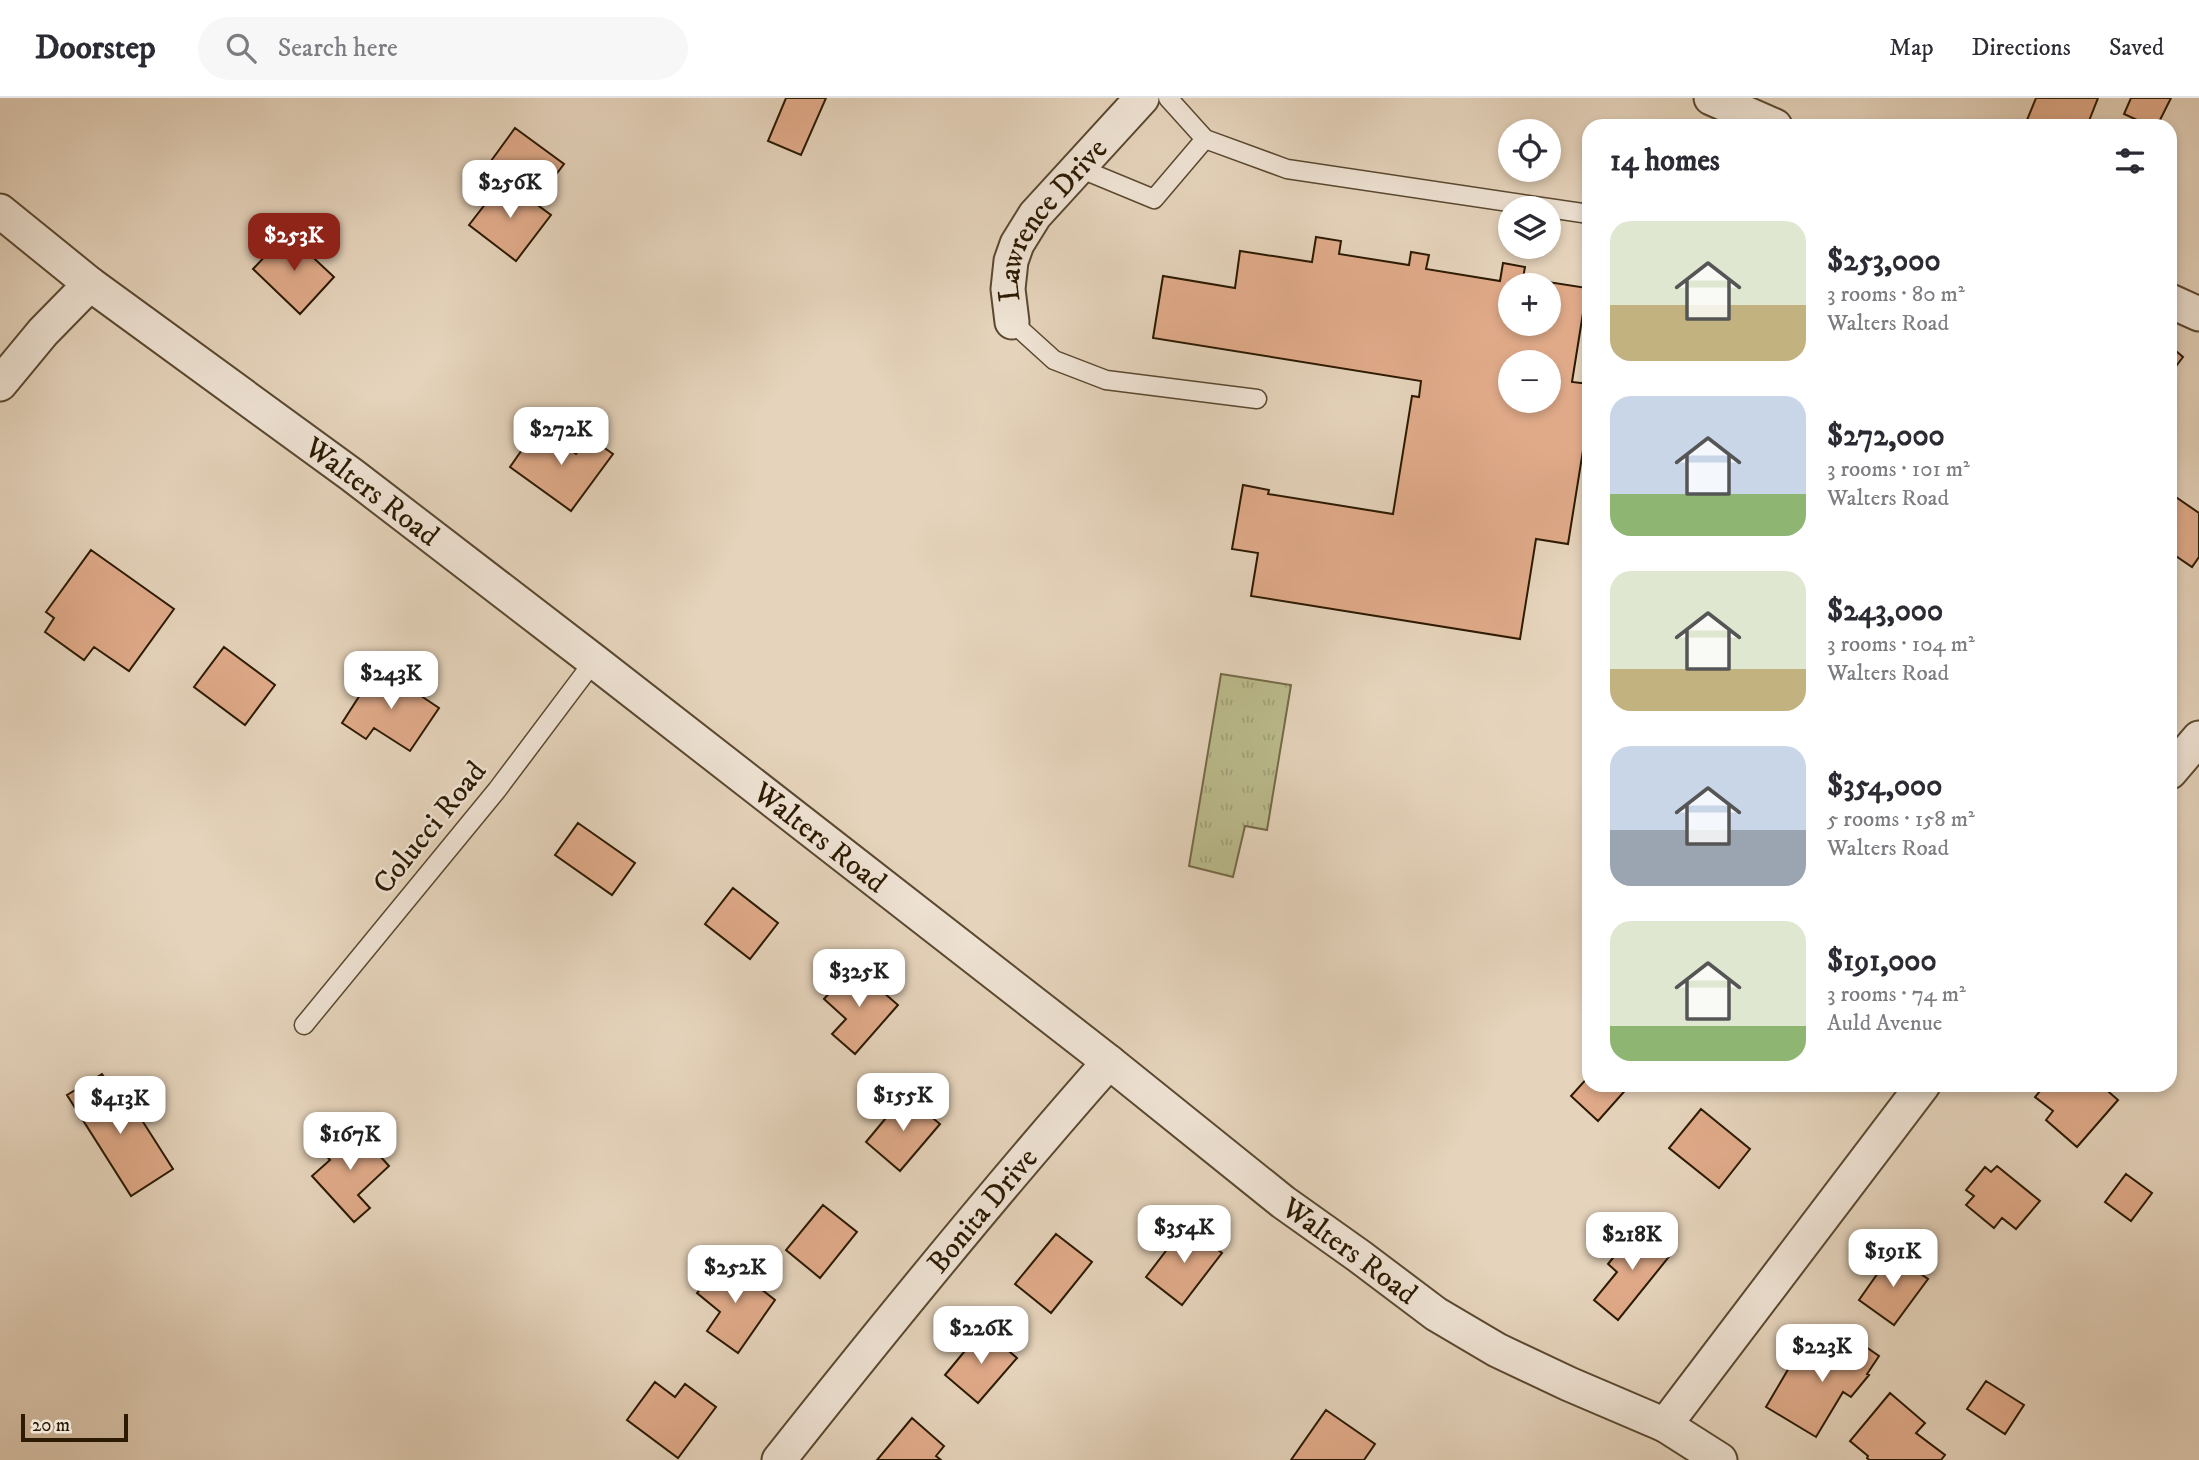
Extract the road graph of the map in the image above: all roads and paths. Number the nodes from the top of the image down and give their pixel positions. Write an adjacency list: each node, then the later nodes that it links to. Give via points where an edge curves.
1 (1142, 98): 6 (street, Lawrence Drive)
2 (1168, 98): 5 (lane)
3 (1711, 98): 4 (street)
4 (1759, 119)
5 (1205, 139): 6 (lane, via 1154,199); 8 (lane, via 1287,169)
6 (1079, 168): 12 (street, Lawrence Drive, via 1035,215 1017,244 1008,289)
7 (0, 211): 9 (street, Walters Road)
8 (1582, 213)
9 (90, 284): 13 (street); 15 (street, Walters Road, via 352,475)
10 (2177, 304): 11 (street)
11 (2199, 314)
12 (1012, 322): 14 (lane, via 1054,360 1106,380)
13 (0, 384)
14 (1257, 399)
15 (594, 661): 18 (lane, Colucci Road, via 497,790); 19 (street, Walters Road)
16 (2199, 738): 17 (street)
17 (2177, 764)
18 (304, 1025)
19 (1109, 1062): 21 (street, Walters Road, via 1283,1202 1436,1314 1497,1350); 22 (street, Bonita Drive, via 1015,1169)
20 (1918, 1092): 21 (street)
21 (1665, 1425): 23 (street, Walters Road)
22 (779, 1460)
23 (1720, 1460)

